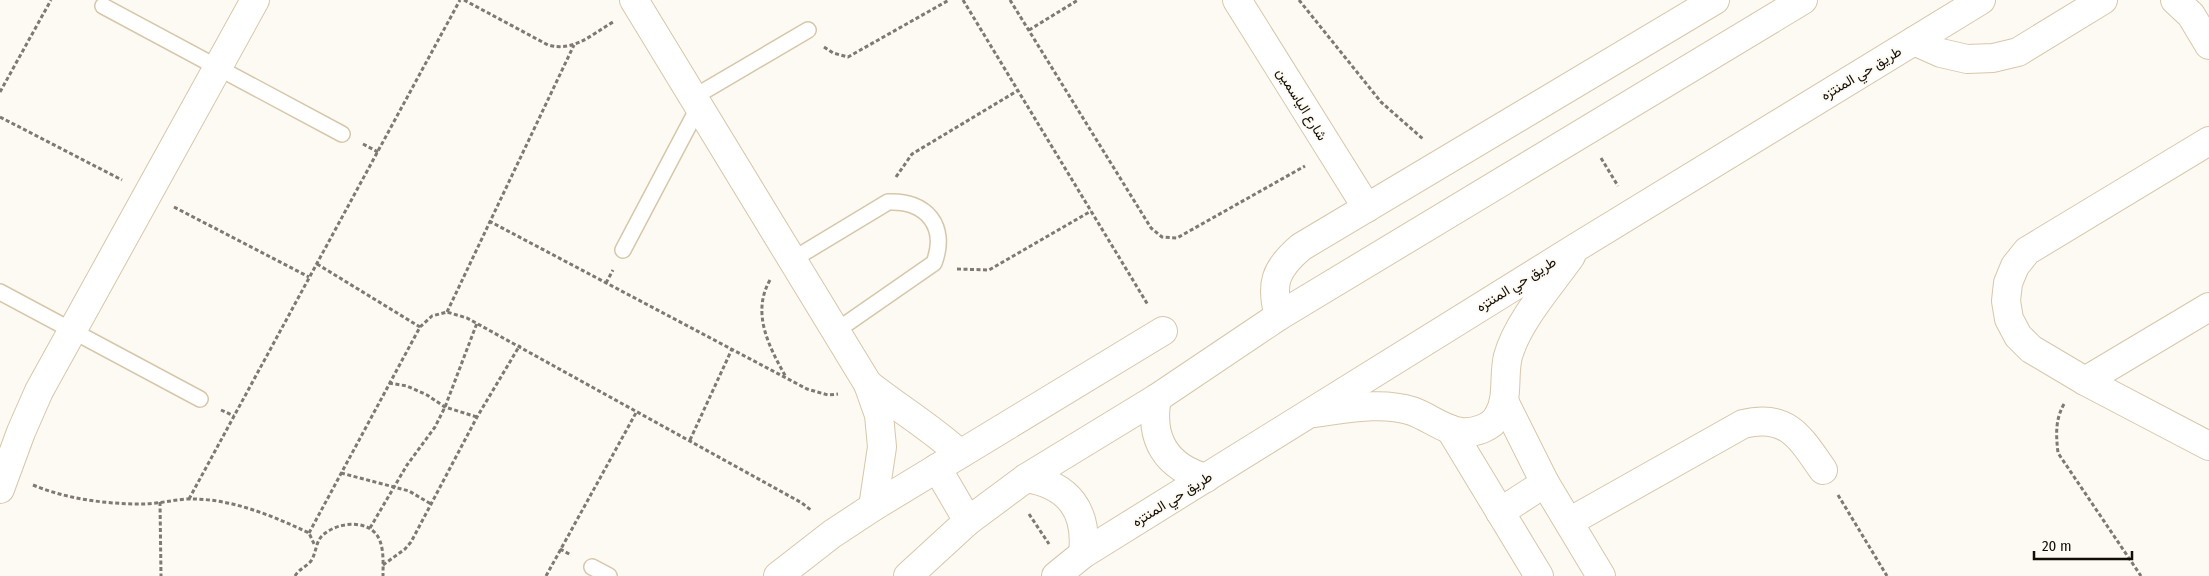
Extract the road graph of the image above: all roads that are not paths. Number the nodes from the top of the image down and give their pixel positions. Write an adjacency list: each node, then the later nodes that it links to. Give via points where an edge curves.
1 (254, 0): 13 (street)
2 (1237, 0): 17 (street, شارع الياسمين)
3 (1715, 0): 17 (street)
4 (1803, 0): 23 (street)
5 (1981, 0): 11 (street, طريق حي المنتزه)
6 (2103, 0): 11 (street, via 2018,52 1993,58 1958,57)
7 (2175, 0): 12 (street, via 2191,15)
8 (636, 3): 14 (street)
9 (103, 6): 13 (lane)
10 (808, 30): 14 (lane)
11 (1914, 41): 18 (street, طريق حي المنتزه)
12 (2209, 44)
13 (218, 67): 15 (lane); 24 (street)
14 (696, 101): 19 (lane); 20 (street)
15 (342, 134)
16 (2209, 141): 27 (street, via 2027,252 2015,266 2008,283 2006,301 2009,319 2018,336 2031,349)
17 (1367, 208): 23 (street, via 1286,260 1276,277 1274,297)
18 (1577, 246): 32 (street, via 1515,339 1508,357); 33 (street, طريق حي المنتزه)
19 (623, 250)
20 (792, 260): 25 (street); 25 (lane, via 888,202 902,201 915,205 934,223 939,236 939,250 934,263)
21 (0, 292): 24 (lane)
22 (2209, 307): 27 (street)
23 (1278, 316): 30 (street)
24 (72, 331): 29 (street); 31 (lane)
25 (836, 331): 28 (street)
26 (1163, 331): 37 (street)
27 (2085, 381): 36 (street)
28 (868, 384): 37 (street); 44 (street, via 879,415 882,447)
29 (39, 391): 35 (street, via 18,417); 41 (street)
30 (1157, 398): 40 (street, via 1155,429 1160,443 1179,467); 42 (street)
31 (200, 399)
32 (1504, 401): 34 (street, via 1498,416 1488,426 1476,431); 43 (street)
33 (1307, 413): 34 (street, via 1395,407 1412,411); 40 (street, طريق حي المنتزه)
34 (1450, 429): 45 (street)
35 (0, 430)
36 (2209, 446)
37 (960, 454): 38 (street)
38 (937, 468): 44 (street); 46 (street)
39 (1823, 470): 47 (street, via 1800,436 1787,427 1757,420 1743,424)
40 (1206, 478): 48 (street, طريق حي المنتزه)
41 (2, 482)
42 (1019, 483): 46 (street); 48 (street, via 1042,481 1056,487 1077,509 1083,523 1084,539)
43 (1545, 483): 45 (street); 47 (street)
44 (873, 506): 52 (street)
45 (1500, 512): 50 (street)
46 (968, 521): 53 (street)
47 (1569, 522): 54 (street)
48 (1068, 566)
49 (592, 567): 51 (lane)
50 (1537, 575)
51 (609, 576)
52 (778, 576)
53 (908, 576)
54 (1601, 576)

